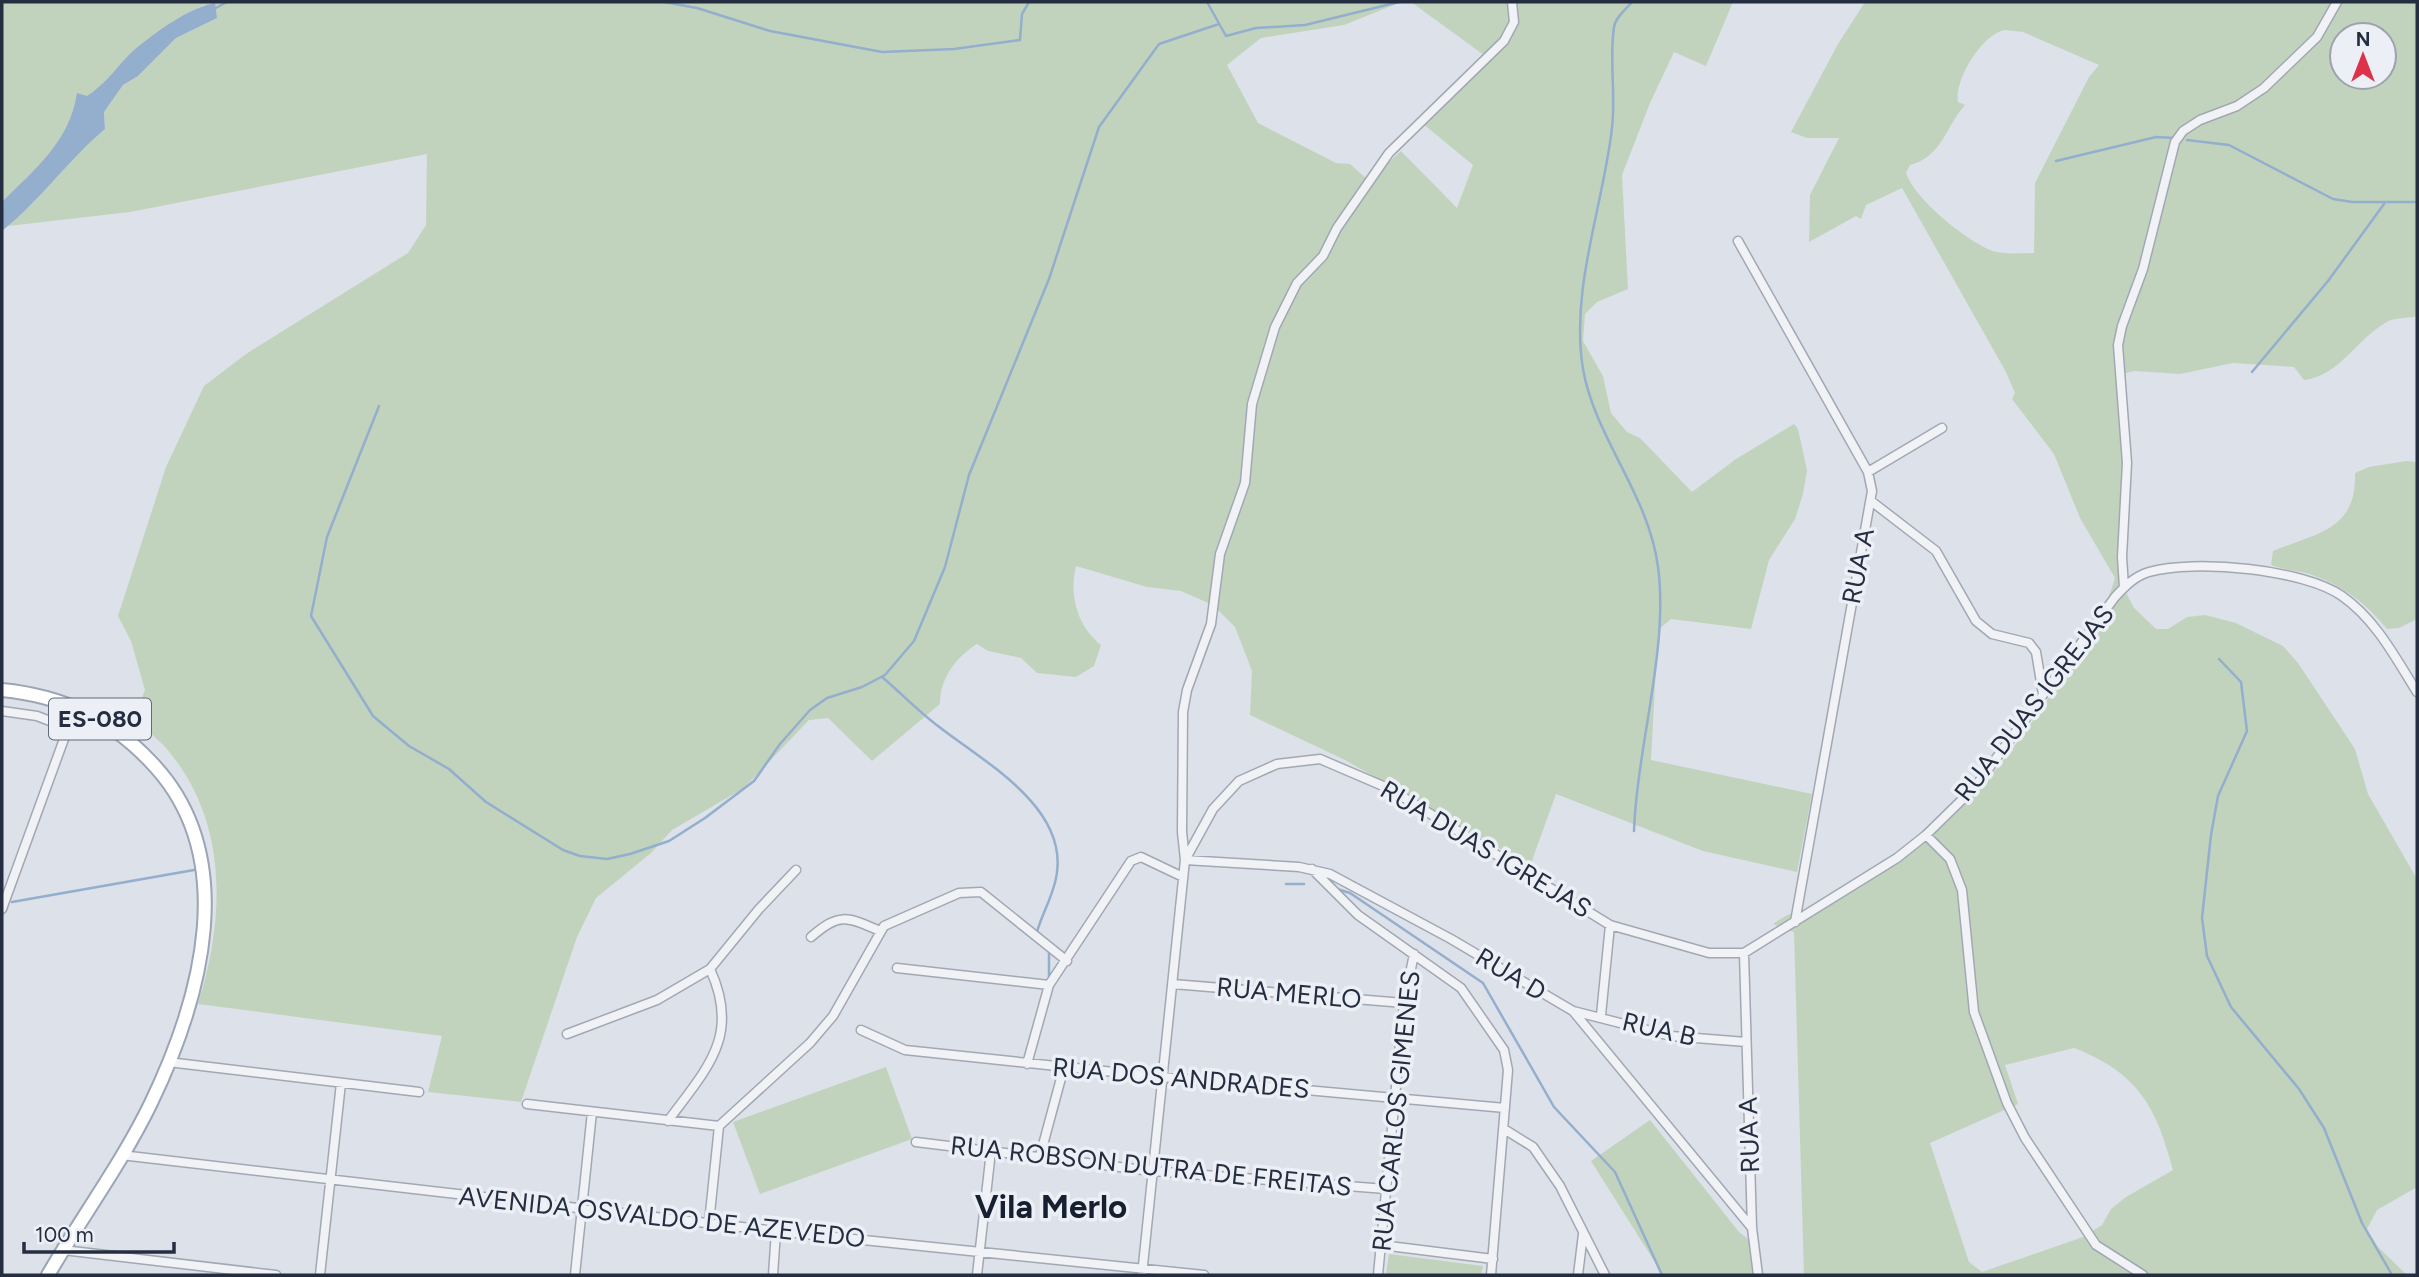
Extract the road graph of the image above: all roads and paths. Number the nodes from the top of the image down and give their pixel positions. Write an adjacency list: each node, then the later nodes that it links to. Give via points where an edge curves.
1 (1512, 2): 15 (street, via 1514,22 1504,41 1389,153 1322,256 1297,284 1275,327 1252,404 1245,483 1220,554 1211,624 1183,712)
2 (2337, 2): 7 (street, via 2317,37 2264,88 2183,131 2172,148 2143,269 2118,345 2127,463)
3 (1738, 241): 5 (street, RUA A)
4 (1942, 428): 5 (street)
5 (1868, 472): 6 (street, RUA A)
6 (1871, 500): 10 (street, via 1937,551 1976,621 1992,634 2029,643 2036,652); 21 (street, RUA A)
7 (2124, 587): 9 (street, RUA DUAS IGREJAS, via 2146,573 2190,566 2288,575 2324,585 2376,628); 10 (street, RUA DUAS IGREJAS)
8 (2, 690): 11 (main road, ES-080)
9 (2417, 692)
10 (2043, 694): 14 (street, RUA DUAS IGREJAS, via 1975,787)
11 (79, 707): 13 (street); 38 (main road, ES-080, via 125,737 159,769 183,807 203,867 207,900 200,962)
12 (2, 711): 13 (street, via 37,716)
13 (68, 728): 19 (street)
14 (1926, 835): 21 (street, RUA DUAS IGREJAS); 80 (street, via 1950,859 1962,890 1974,1012 2007,1103 2096,1245)
15 (1185, 860): 16 (street, RUA D); 18 (street); 22 (street, RUA DUAS IGREJAS, via 1213,809 1239,781 1277,764 1320,759 1390,789)
16 (1312, 869): 26 (street, RUA CARLOS GIMENES, via 1358,915); 33 (street, RUA D, via 1335,876)
17 (796, 870): 29 (street)
18 (1183, 877): 27 (street, via 1141,857 1133,859); 30 (street)
19 (4, 898): 20 (street)
20 (2, 909)
21 (1795, 922): 25 (street, RUA DUAS IGREJAS)
22 (1610, 925): 25 (street, RUA DUAS IGREJAS, via 1709,953); 34 (street)
23 (880, 931): 24 (street, via 842,918 829,921); 27 (street, via 900,918 974,891 988,895); 49 (street, via 833,1016)
24 (810, 937)
25 (1744, 953): 37 (street, RUA A)
26 (1414, 954): 32 (street, RUA CARLOS GIMENES); 46 (street, via 1461,988 1504,1051 1508,1070)
27 (1067, 961): 31 (street)
28 (897, 968): 31 (street)
29 (710, 969): 36 (street, via 657,1000); 48 (street, via 723,1004 722,1033 702,1073)
30 (1173, 984): 32 (street, RUA MERLO); 41 (street)
31 (1049, 985): 39 (street)
32 (1404, 1003): 44 (street, RUA CARLOS GIMENES)
33 (1573, 1011): 34 (street, RUA B); 60 (street, RUA D)
34 (1601, 1016): 37 (street, RUA B, via 1671,1036)
35 (861, 1030): 39 (street, RUA DOS ANDRADES, via 905,1050)
36 (567, 1034)
37 (1746, 1042): 60 (street, RUA A)
38 (168, 1062): 42 (street); 53 (main road, ES-080)
39 (1027, 1063): 40 (street, RUA DOS ANDRADES)
40 (1064, 1067): 41 (street, RUA DOS ANDRADES); 54 (street)
41 (1162, 1077): 44 (street, RUA DOS ANDRADES); 55 (street)
42 (341, 1083): 43 (street); 56 (street)
43 (419, 1092)
44 (1394, 1097): 46 (street, RUA DOS ANDRADES); 57 (street, RUA CARLOS GIMENES)
45 (527, 1104): 47 (street)
46 (1505, 1108): 50 (street)
47 (592, 1112): 48 (street); 58 (street)
48 (668, 1121): 49 (street)
49 (719, 1126): 59 (street)
50 (1504, 1129): 62 (street, via 1533,1147 1560,1186); 66 (street)
51 (916, 1142): 52 (street, RUA ROBSON DUTRA DE FREITAS)
52 (991, 1151): 54 (street, RUA ROBSON DUTRA DE FREITAS); 65 (street)
53 (121, 1156): 56 (street, AVENIDA OSVALDO DE AZEVEDO); 64 (main road, ES-080)
54 (1040, 1156): 55 (street, RUA ROBSON DUTRA DE FREITAS)
55 (1152, 1171): 57 (street, RUA ROBSON DUTRA DE FREITAS); 67 (street)
56 (330, 1180): 58 (street, AVENIDA OSVALDO DE AZEVEDO); 70 (street)
57 (1386, 1189): 63 (street, RUA CARLOS GIMENES)
58 (583, 1209): 59 (street, AVENIDA OSVALDO DE AZEVEDO); 71 (street)
59 (709, 1223): 61 (street, AVENIDA OSVALDO DE AZEVEDO)
60 (1752, 1228): 79 (street, RUA A)
61 (776, 1231): 65 (street, AVENIDA OSVALDO DE AZEVEDO); 72 (street)
62 (1583, 1234): 77 (street); 78 (street)
63 (1381, 1245): 66 (street); 75 (street, RUA CARLOS GIMENES)
64 (63, 1250): 68 (main road, ES-080); 69 (street)
65 (979, 1252): 67 (street, AVENIDA OSVALDO DE AZEVEDO); 73 (street)
66 (1493, 1259): 76 (street)
67 (1142, 1273): 74 (street, AVENIDA OSVALDO DE AZEVEDO)
68 (48, 1275)
69 (276, 1275)
70 (320, 1275)
71 (575, 1275)
72 (773, 1275)
73 (976, 1275)
74 (1204, 1275)
75 (1378, 1275)
76 (1491, 1275)
77 (1578, 1275)
78 (1605, 1275)
79 (1758, 1275)
80 (2143, 1275)

